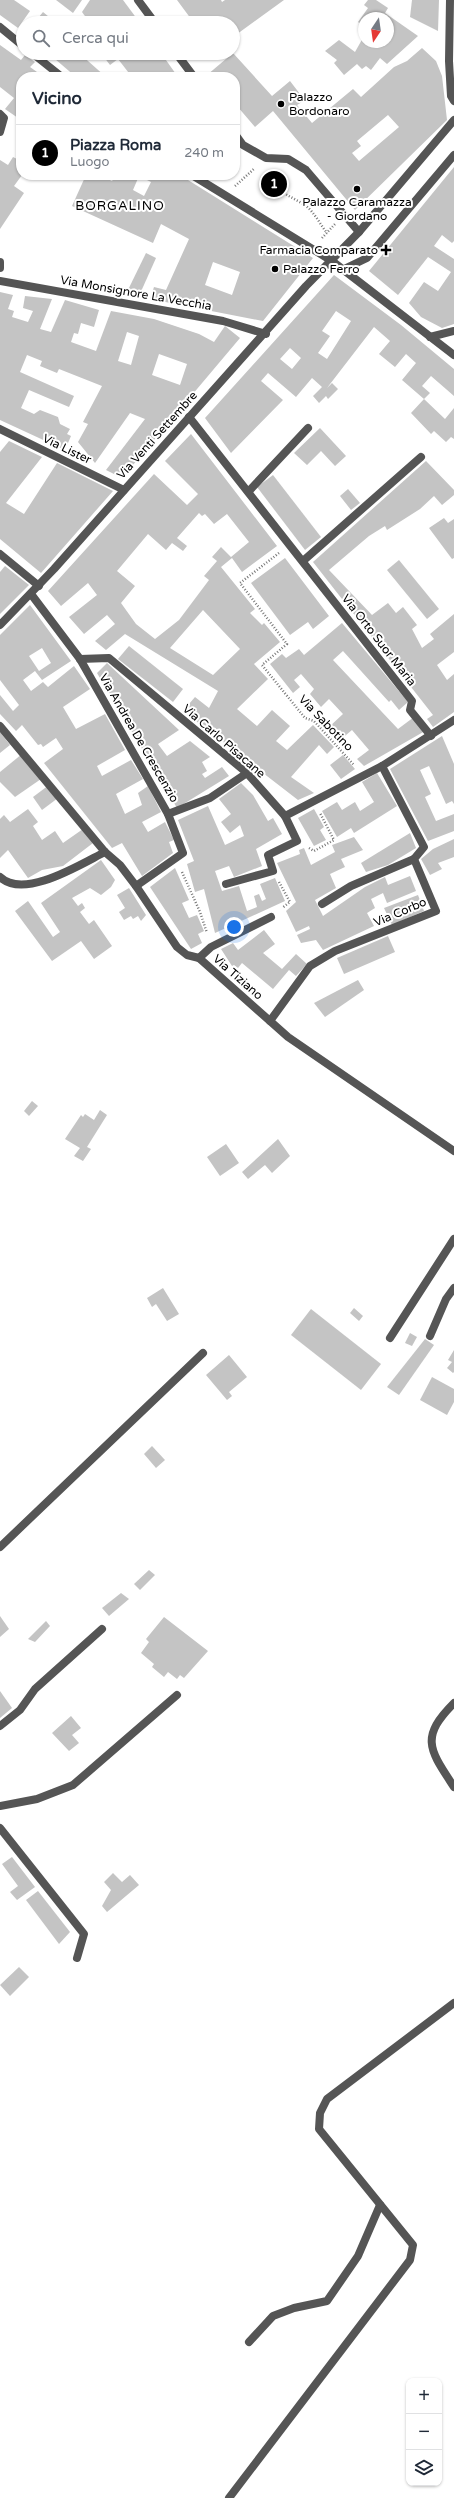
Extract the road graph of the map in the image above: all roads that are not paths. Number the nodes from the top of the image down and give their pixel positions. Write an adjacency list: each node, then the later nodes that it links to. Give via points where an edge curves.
1 (138, 0): 3 (street)
2 (450, 0): 10 (street, via 449,61)
3 (149, 16)
4 (0, 27): 5 (street)
5 (16, 40)
6 (41, 60): 8 (street)
7 (181, 60): 9 (street)
8 (56, 72)
9 (190, 72)
10 (454, 101)
11 (0, 114): 13 (street, via 4,118)
12 (454, 120): 17 (street, Via Venti Settembre)
13 (0, 132)
14 (240, 141): 17 (street, via 266,158 288,159 306,170)
15 (454, 155): 21 (street, via 367,258)
16 (200, 180): 18 (street)
17 (359, 232): 18 (street, Via Venti Settembre)
18 (332, 261): 21 (street); 24 (street, Via Venti Settembre, via 306,286)
19 (0, 262): 20 (street)
20 (0, 268)
21 (342, 270): 25 (street)
22 (0, 281): 24 (street, Via Monsignore La Vecchia, via 223,321)
23 (454, 331): 25 (street)
24 (266, 334): 27 (street, Via Venti Settembre)
25 (430, 337): 26 (street)
26 (454, 355)
27 (189, 417): 31 (street, Via Venti Settembre); 32 (street, Via Orto Suor Maria)
28 (308, 428): 32 (street)
29 (0, 429): 31 (street, Via Lister)
30 (421, 457): 34 (street)
31 (124, 490): 35 (street, Via Venti Settembre)
32 (249, 491): 34 (street, Via Orto Suor Maria)
33 (0, 554): 35 (street)
34 (303, 561): 41 (street, Via Orto Suor Maria, via 412,701 410,710)
35 (39, 586): 36 (street, Via Venti Settembre)
36 (31, 594): 37 (street, Via Venti Settembre); 38 (street, Via Andrea De Crescenzio)
37 (0, 625)
38 (80, 659): 43 (street, Via Carlo Pisacane, via 109,658); 44 (street, Via Andrea De Crescenzio)
39 (454, 720): 41 (street)
40 (0, 726): 46 (street, Via Tiziano)
41 (431, 736): 42 (street)
42 (382, 766): 45 (street); 47 (street, via 424,847)
43 (247, 773): 44 (street, via 210,798); 45 (street, Via Carlo Pisacane)
44 (168, 814): 50 (street, Via Andrea De Crescenzio, via 183,853)
45 (285, 816): 49 (street, Via Carlo Pisacane, via 297,841 268,855 273,871)
46 (105, 852): 48 (street, via 51,879 31,884 5,882); 50 (street, Via Tiziano, via 120,865)
47 (414, 859): 51 (street, via 351,886); 54 (street, Via Corbo, via 436,911 335,951 310,966)
48 (0, 878)
49 (226, 884)
50 (136, 886): 53 (street, Via Tiziano, via 177,947 187,955)
51 (322, 904)
52 (271, 917): 53 (street, via 211,947)
53 (199, 958): 54 (street, Via Tiziano)
54 (270, 1021): 55 (street, Via Tiziano, via 288,1037)
55 (454, 1151)
56 (454, 1239): 59 (street)
57 (454, 1288): 58 (street, via 446,1299)
58 (430, 1336)
59 (390, 1338)
60 (203, 1353): 61 (street)
61 (0, 1547)
62 (102, 1629): 65 (street, via 35,1689 20,1710)
63 (177, 1695): 67 (street, via 73,1785 37,1799)
64 (454, 1703): 66 (street, via 434,1726 430,1741 436,1760)
65 (0, 1726)
66 (454, 1787)
67 (0, 1806)
68 (0, 1828): 69 (street, via 84,1934)
69 (77, 1958)
70 (454, 2003): 71 (street, via 328,2098 320,2113 320,2130)
71 (380, 2204): 72 (street, via 358,2256 327,2301 294,2308 273,2316); 73 (street, via 413,2245 410,2260)
72 (249, 2342)
73 (229, 2498)

